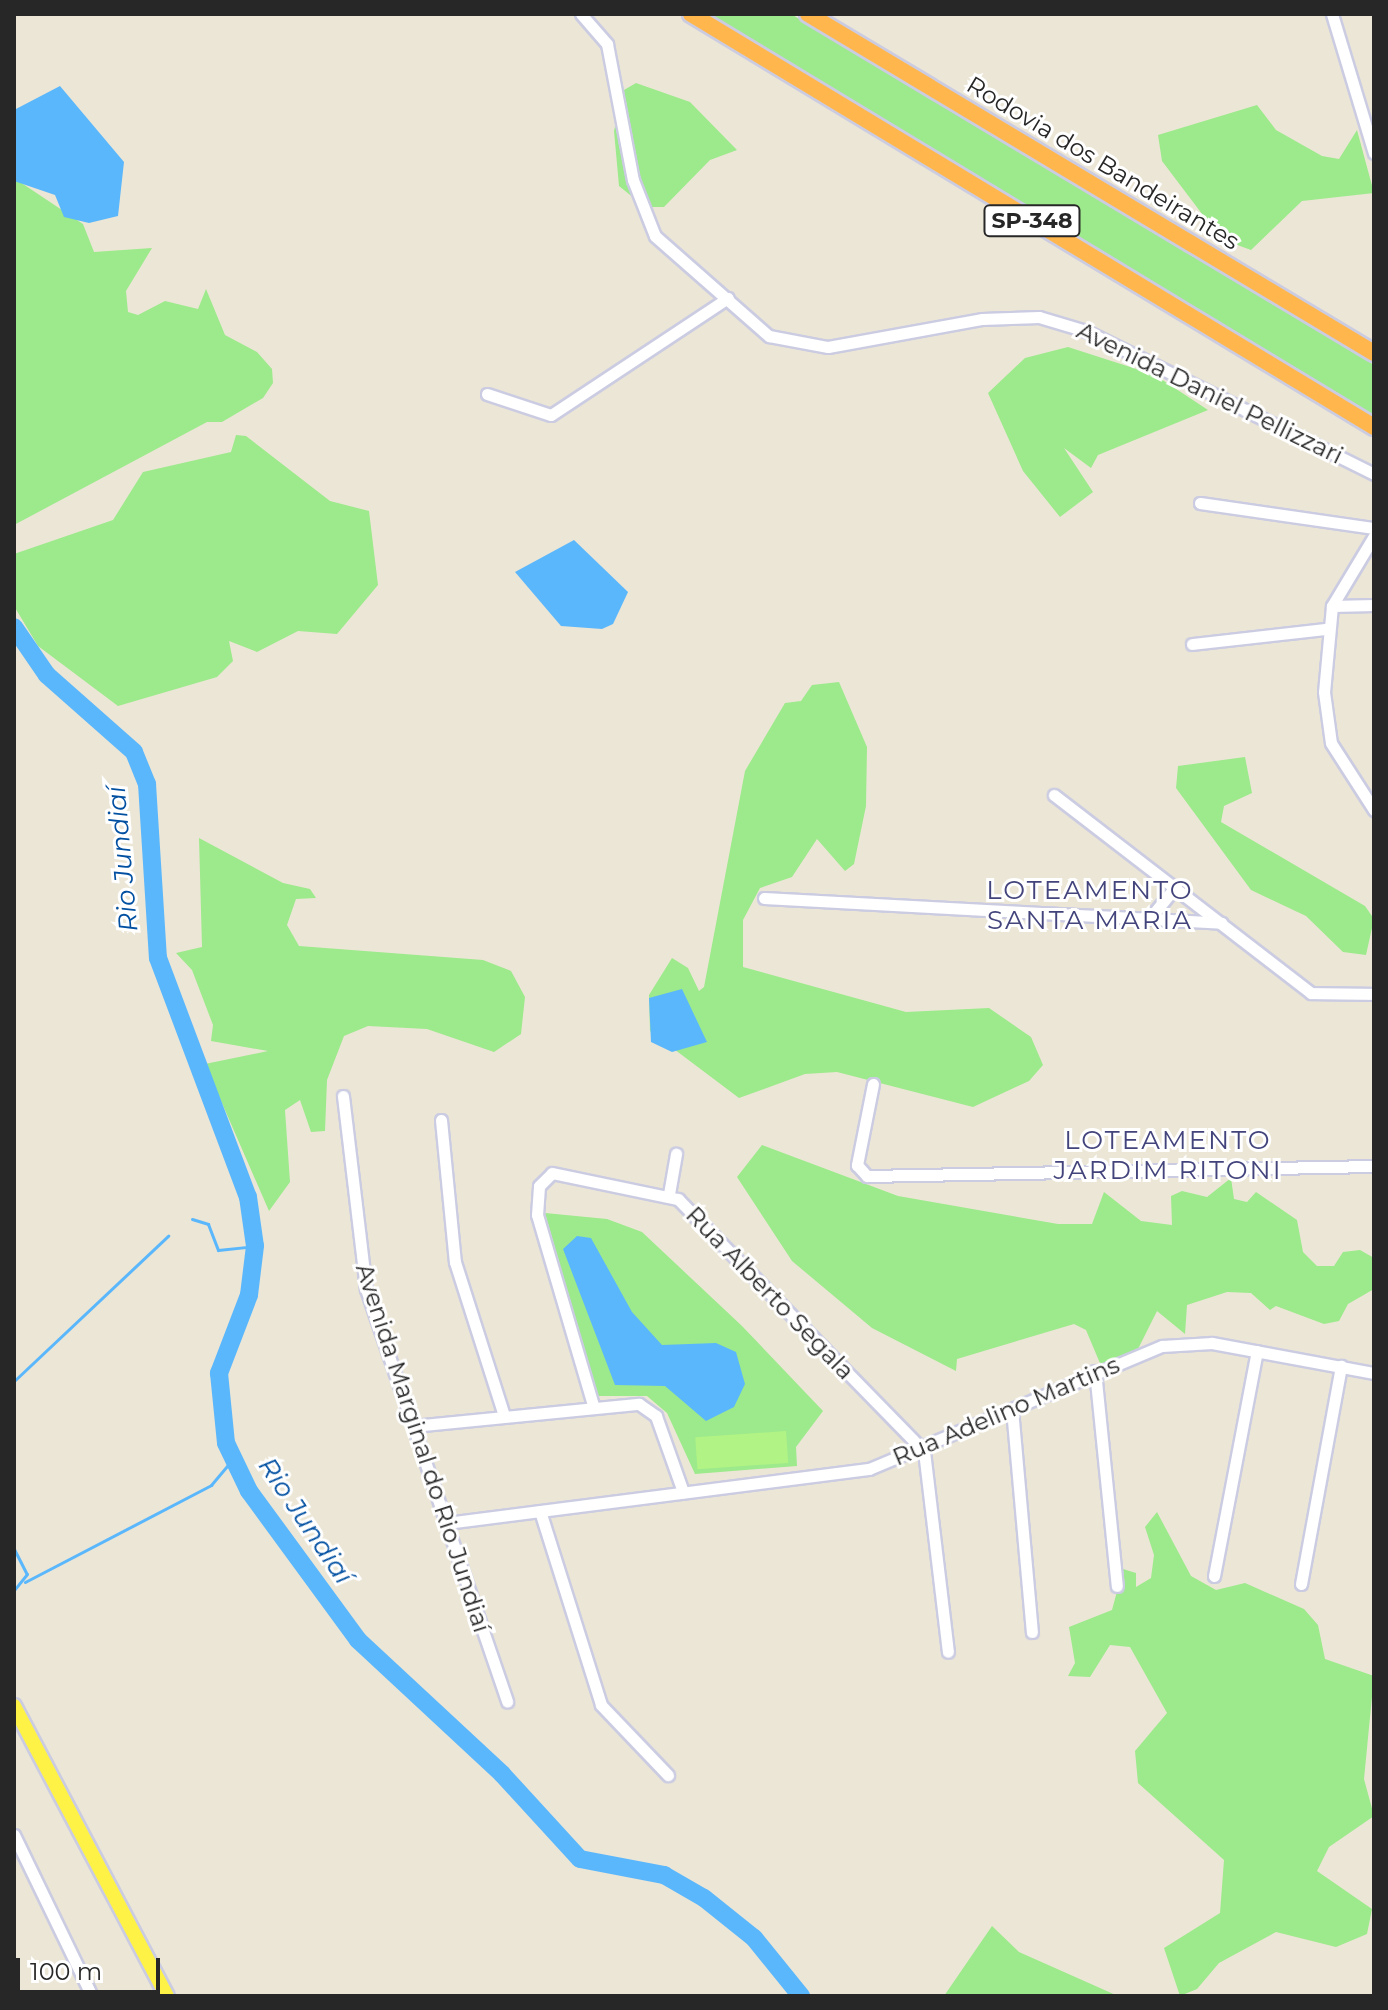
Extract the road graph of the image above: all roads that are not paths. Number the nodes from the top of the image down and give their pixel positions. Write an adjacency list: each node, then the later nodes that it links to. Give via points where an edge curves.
1 (581, 14): 6 (street, Avenida Daniel Pellizzari, via 607,44 633,180 655,236)
2 (691, 14): 9 (highway, SP-348)
3 (808, 14): 7 (highway, Rodovia dos Bandeirantes / SP-348)
4 (1332, 14): 5 (street)
5 (1374, 153)
6 (728, 298): 8 (street, via 551,415); 10 (street, Avenida Daniel Pellizzari, via 769,336 799,346 873,343 1011,315 1064,323)
7 (1374, 353)
8 (487, 394)
9 (1374, 427)
10 (1374, 474)
11 (1200, 503): 12 (street)
12 (1374, 528)
13 (1374, 536): 15 (street)
14 (1374, 605): 15 (street)
15 (1332, 606): 16 (street)
16 (1326, 629): 17 (street); 19 (street, via 1331,743)
17 (1192, 644)
18 (1054, 795): 20 (street)
19 (1374, 810)
20 (1176, 886): 22 (street); 23 (street)
21 (764, 898): 22 (street)
22 (1150, 918): 23 (street)
23 (1221, 923): 24 (street, via 1311,993)
24 (1374, 994)
25 (873, 1084): 29 (street, via 857,1165 867,1176)
26 (343, 1096): 38 (street, Avenida Marginal do Rio Jundiaí, via 366,1289)
27 (441, 1120): 37 (street, via 455,1262)
28 (676, 1154): 30 (street)
29 (1374, 1166)
30 (669, 1194): 35 (street, Rua Alberto Segala, via 570,1173 546,1176 535,1196 541,1235); 39 (street, Rua Alberto Segala)
31 (1257, 1351): 32 (street, Rua Adelino Martins); 33 (street, Rua Adelino Martins, via 1162,1346); 43 (street)
32 (1341, 1366): 34 (street, Rua Adelino Martins); 44 (street)
33 (1095, 1371): 36 (street, Rua Adelino Martins); 45 (street)
34 (1374, 1373)
35 (593, 1405): 37 (street); 40 (street, via 646,1407)
36 (1012, 1409): 39 (street, Rua Adelino Martins); 46 (street)
37 (504, 1416): 38 (street)
38 (413, 1426): 42 (street, Avenida Marginal do Rio Jundiaí)
39 (924, 1451): 40 (street, Rua Adelino Martins, via 853,1473); 47 (street)
40 (683, 1492): 41 (street, Rua Adelino Martins)
41 (540, 1511): 42 (street, Rua Adelino Martins); 50 (street, via 601,1705)
42 (446, 1523): 48 (street, Avenida Marginal do Rio Jundiaí)
43 (1214, 1576)
44 (1301, 1584)
45 (1117, 1586)
46 (1032, 1632)
47 (948, 1652)
48 (507, 1702)
49 (14, 1706): 53 (main road)
50 (668, 1775)
51 (14, 1835): 52 (street)
52 (92, 1996)
53 (167, 1996)

